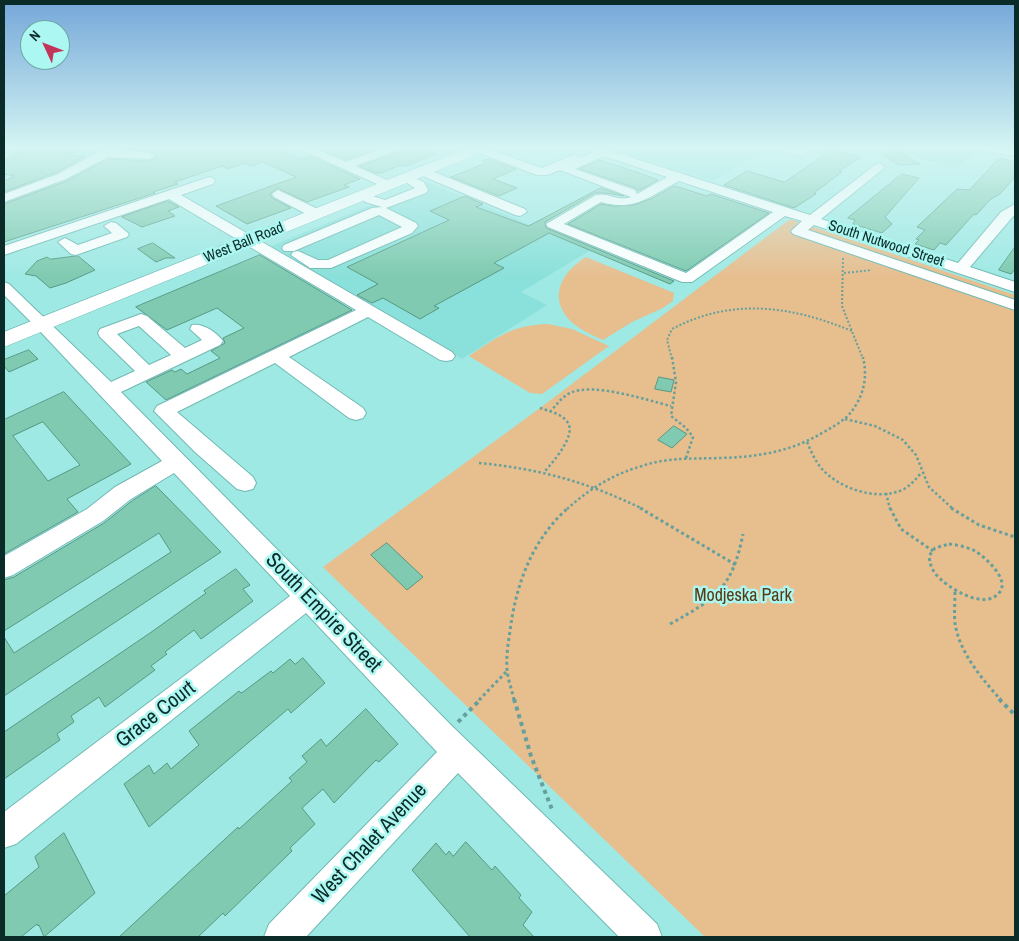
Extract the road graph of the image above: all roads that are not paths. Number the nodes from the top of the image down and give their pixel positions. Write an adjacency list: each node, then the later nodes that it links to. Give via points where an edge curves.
1 (28, 190): 14 (street)
2 (182, 190): 11 (street)
3 (376, 190): 13 (main road, West Ball Road)
4 (422, 190): 13 (street, via 385,204)
5 (466, 190): 17 (street)
6 (623, 190): 7 (street, via 632,193)
7 (642, 190)
8 (650, 190): 16 (street, via 631,202 617,203 600,198 553,224 687,279)
9 (721, 190): 16 (street, South Nutwood Street)
10 (851, 190): 19 (street)
11 (170, 194): 20 (street); 21 (street)
12 (278, 194): 18 (street)
13 (362, 196): 18 (main road, West Ball Road)
14 (4, 198)
15 (1015, 208): 25 (street)
16 (784, 210): 19 (street, South Nutwood Street)
17 (520, 212)
18 (317, 214): 21 (main road, West Ball Road)
19 (813, 220): 25 (street, South Nutwood Street); 28 (street, via 798,231)
20 (105, 222): 23 (street); 24 (street, via 66,242)
21 (259, 237): 22 (street); 29 (street); 30 (main road, West Ball Road)
22 (289, 248): 22 (street, via 377,211 384,211 411,226 332,264 315,265)
23 (4, 251)
24 (4, 263)
25 (962, 269): 26 (street, South Nutwood Street)
26 (1015, 286)
27 (5, 290): 30 (street, South Empire Street)
28 (1015, 305)
29 (369, 310): 34 (street); 35 (street)
30 (43, 324): 32 (main road, West Ball Road); 37 (street, South Empire Street)
31 (198, 329): 33 (street, via 214,341)
32 (4, 340)
33 (183, 356): 36 (street); 36 (street, via 141,318 106,333)
34 (276, 356): 38 (street); 40 (street, via 164,411)
35 (446, 356)
36 (147, 373): 37 (street)
37 (108, 391): 39 (street, South Empire Street)
38 (356, 413)
39 (177, 462): 41 (street); 42 (street, South Empire Street)
40 (245, 483)
41 (4, 568)
42 (308, 597): 43 (street, South Empire Street); 44 (street, Grace Court)
43 (450, 744): 45 (street, West Chalet Avenue); 46 (street, South Empire Street)
44 (4, 832)
45 (282, 937)
46 (644, 937)

